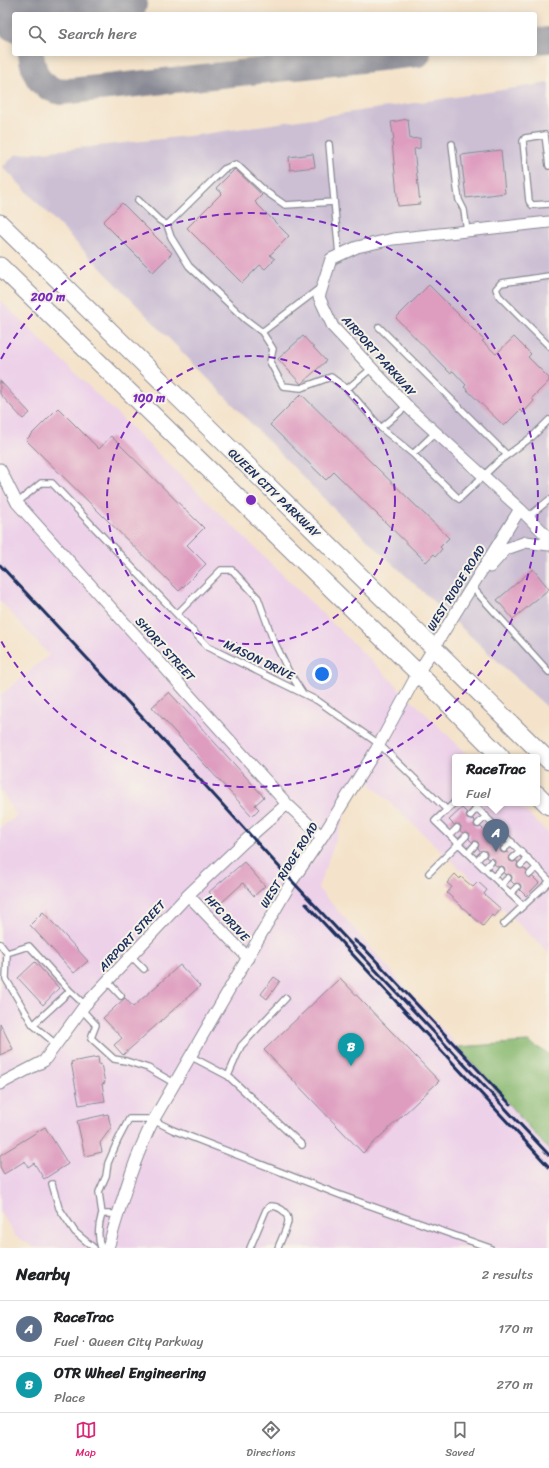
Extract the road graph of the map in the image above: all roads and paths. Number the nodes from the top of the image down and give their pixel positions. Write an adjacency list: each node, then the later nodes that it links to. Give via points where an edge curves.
1 (329, 144): 5 (lane)
2 (452, 144): 10 (lane, via 457,188 464,210)
3 (549, 166): 6 (lane, via 545,135 525,138 523,141 529,201 532,205)
4 (138, 200): 9 (lane, via 158,220)
5 (334, 202): 9 (lane, via 285,204 265,191 236,164 224,169); 11 (lane)
6 (549, 204)
7 (549, 222): 10 (street, AIRPORT PARKWAY)
8 (0, 224): 36 (main road, QUEEN CITY PARKWAY)
9 (167, 225): 16 (lane, via 171,237 189,266)
10 (466, 231): 11 (street, AIRPORT PARKWAY, via 393,239 357,247)
11 (340, 255): 14 (street, AIRPORT PARKWAY, via 331,259)
12 (0, 266): 38 (main road)
13 (549, 276): 17 (lane, via 501,283 496,289 499,296)
14 (323, 285): 16 (lane); 18 (street, AIRPORT PARKWAY, via 320,298 333,327)
15 (379, 327): 25 (lane)
16 (262, 332): 19 (lane, via 273,349 270,362 283,386 301,388 331,377)
17 (549, 346)
18 (372, 368): 19 (lane); 20 (street, AIRPORT PARKWAY)
19 (347, 389): 22 (lane)
20 (407, 406): 22 (lane); 23 (street, AIRPORT PARKWAY)
21 (549, 420): 25 (lane)
22 (381, 428): 24 (lane)
23 (435, 432): 24 (lane); 27 (street, AIRPORT PARKWAY)
24 (413, 454): 27 (lane, via 459,498)
25 (508, 455): 27 (lane)
26 (0, 469): 29 (street, SHORT STREET)
27 (483, 476): 30 (street, AIRPORT PARKWAY)
28 (549, 500): 31 (lane)
29 (17, 503): 35 (lane, MASON DRIVE, via 41,483 52,483); 44 (street, SHORT STREET)
30 (520, 509): 31 (street, AIRPORT PARKWAY); 34 (street, WEST RIDGE ROAD)
31 (528, 517): 32 (street, AIRPORT PARKWAY)
32 (549, 538)
33 (549, 545): 34 (street, via 526,542 506,549)
34 (472, 587): 36 (street, WEST RIDGE ROAD); 37 (lane)
35 (177, 614): 39 (lane, MASON DRIVE, via 208,647); 39 (lane, via 221,570 232,570 258,598 272,637 289,672)
36 (434, 648): 38 (street, WEST RIDGE ROAD); 42 (main road, QUEEN CITY PARKWAY)
37 (549, 672)
38 (418, 674): 40 (street, WEST RIDGE ROAD); 41 (main road)
39 (303, 693): 40 (lane, MASON DRIVE)
40 (379, 744): 48 (lane, MASON DRIVE); 58 (street, WEST RIDGE ROAD)
41 (498, 754)
42 (549, 761)
43 (540, 797): 46 (main road)
44 (287, 804): 58 (street, SHORT STREET); 83 (street, AIRPORT STREET)
45 (452, 805): 48 (lane)
46 (549, 806)
47 (477, 808): 49 (lane); 50 (lane)
48 (447, 810): 56 (lane, via 436,821)
49 (470, 816)
50 (486, 816): 51 (lane); 52 (lane)
51 (478, 824)
52 (495, 826): 54 (lane); 55 (lane)
53 (457, 828): 56 (lane)
54 (487, 833)
55 (504, 834): 59 (lane); 60 (lane)
56 (450, 835): 61 (lane)
57 (466, 836): 61 (lane)
58 (322, 837): 89 (street, WEST RIDGE ROAD, via 292,881)
59 (496, 841)
60 (512, 842): 63 (lane); 64 (lane)
61 (458, 843): 65 (lane); 75 (lane)
62 (475, 845): 65 (lane)
63 (504, 849)
64 (520, 851): 67 (lane); 68 (lane)
65 (468, 852): 69 (lane)
66 (484, 854): 69 (lane)
67 (513, 858)
68 (528, 858): 71 (lane); 72 (lane)
69 (476, 861): 73 (lane)
70 (492, 862): 73 (lane)
71 (521, 865)
72 (537, 867): 76 (lane); 79 (lane)
73 (484, 869): 77 (lane)
74 (501, 870): 77 (lane)
75 (429, 873)
76 (530, 874)
77 (493, 877): 80 (lane)
78 (508, 878): 80 (lane)
79 (549, 881): 84 (lane)
80 (501, 885): 82 (lane)
81 (517, 887): 82 (lane)
82 (510, 894): 84 (lane)
83 (188, 895): 88 (street, AIRPORT STREET); 89 (street, HFC DRIVE)
84 (523, 906): 85 (lane)
85 (504, 924)
86 (0, 944): 87 (lane)
87 (7, 953): 92 (lane, via 29,946); 96 (lane, via 6,979)
88 (131, 956): 90 (lane); 91 (street, AIRPORT STREET)
89 (248, 958): 98 (street, WEST RIDGE ROAD)
90 (144, 969)
91 (107, 981): 93 (lane); 95 (street, AIRPORT STREET)
92 (70, 991): 95 (lane); 96 (lane)
93 (121, 996)
94 (286, 998): 99 (lane, via 241,1046)
95 (83, 1007): 97 (street, AIRPORT STREET); 100 (lane, via 96,1025 91,1038 114,1059 148,1068)
96 (33, 1025): 97 (lane)
97 (56, 1044): 101 (street, AIRPORT STREET, via 44,1061)
98 (190, 1056): 99 (lane); 100 (street, WEST RIDGE ROAD)
99 (228, 1076): 103 (lane)
100 (174, 1083): 102 (street, WEST RIDGE ROAD)
101 (0, 1084)
102 (154, 1119): 105 (lane, via 129,1119 108,1163 99,1192); 106 (street, WEST RIDGE ROAD, via 137,1155); 112 (lane, via 173,1130 333,1192)
103 (302, 1145)
104 (52, 1184): 107 (lane, via 59,1208 75,1232)
105 (102, 1214): 106 (lane); 108 (lane, via 98,1227)
106 (118, 1214): 109 (street, WEST RIDGE ROAD)
107 (94, 1248)
108 (101, 1248)
109 (108, 1248)
110 (250, 1248): 111 (lane, via 266,1210 274,1206 286,1213 288,1221)
111 (278, 1248)
112 (490, 1248)

